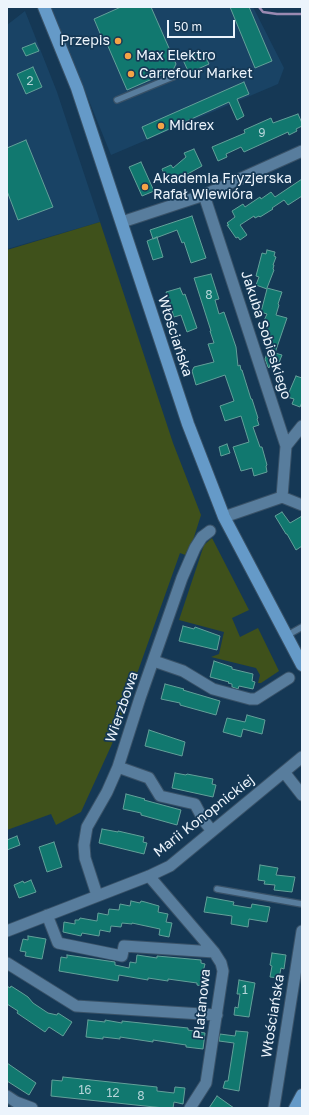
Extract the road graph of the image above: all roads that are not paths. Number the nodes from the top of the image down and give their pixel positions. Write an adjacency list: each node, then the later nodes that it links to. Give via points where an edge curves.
1 (44, 7): 6 (main road, Włościańska, via 77,88)
2 (180, 74): 3 (lane)
3 (117, 100)
4 (302, 151): 5 (street)
5 (204, 195): 6 (street); 8 (street, Jakuba Sobieskiego)
6 (122, 222): 11 (main road, Włościańska, via 188,424)
7 (302, 426): 8 (street)
8 (286, 446): 9 (street, Jakuba Sobieskiego)
9 (282, 497): 10 (street); 11 (street)
10 (302, 505)
11 (224, 517): 14 (main road, Włościańska)
12 (210, 531): 15 (street, Wierzbowa, via 202,537 195,548 182,578)
13 (302, 627): 14 (lane)
14 (286, 636): 16 (main road, Włościańska)
15 (154, 661): 17 (street, via 183,671 213,689 250,699 256,699); 19 (street, Wierzbowa)
16 (302, 665)
17 (289, 678)
18 (302, 757): 20 (street, Marii Konopnickiej)
19 (118, 768): 22 (street, via 149,778 160,796 196,804); 25 (street, Wierzbowa, via 87,827 84,845 85,858)
20 (284, 772): 21 (street); 22 (street, Marii Konopnickiej)
21 (302, 795)
22 (212, 831): 23 (street, Marii Konopnickiej, via 174,863)
23 (149, 876): 25 (street, Marii Konopnickiej); 30 (street, Platanowa)
24 (218, 889): 26 (lane)
25 (97, 895): 27 (street, Marii Konopnickiej)
26 (302, 904)
27 (47, 915): 28 (street, Marii Konopnickiej); 30 (street, via 58,943 122,956 124,946)
28 (7, 931)
29 (302, 931): 35 (street, Włościańska)
30 (214, 952): 32 (street, Platanowa, via 223,971)
31 (7, 963): 32 (street, via 76,1006)
32 (217, 1015): 37 (street, Platanowa, via 206,1083)
33 (302, 1095): 38 (main road)
34 (7, 1096): 36 (street)
35 (274, 1107)
36 (32, 1108)
37 (190, 1108)
38 (295, 1108)

